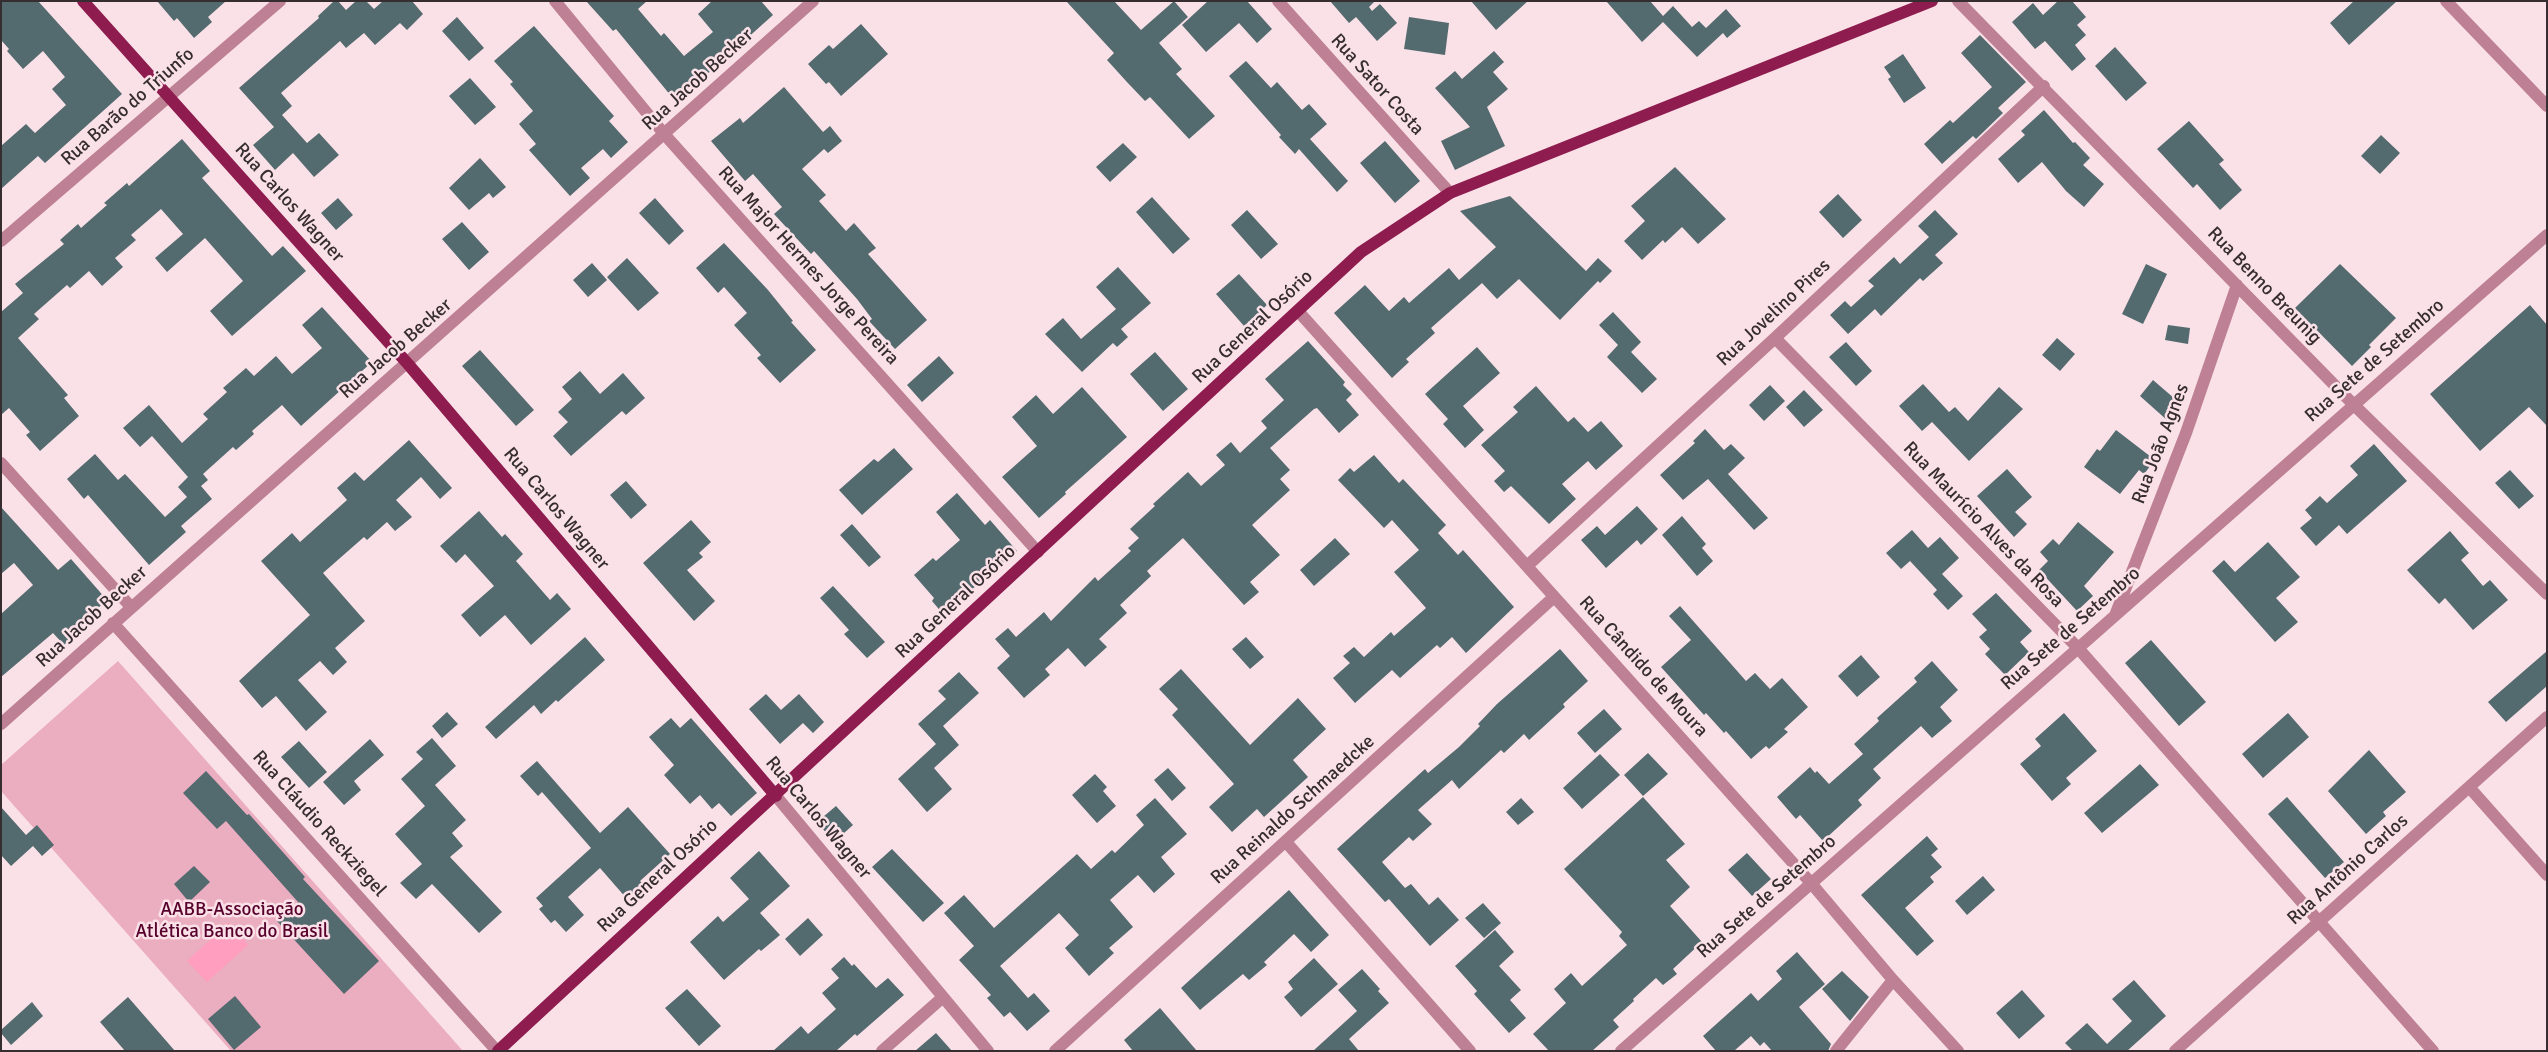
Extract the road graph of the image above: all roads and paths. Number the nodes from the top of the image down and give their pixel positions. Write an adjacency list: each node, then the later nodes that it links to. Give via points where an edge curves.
1 (83, 1): 10 (main road, Rua Carlos Wagner)
2 (280, 1): 10 (street, Rua Barão do Triunfo)
3 (555, 1): 12 (street, Rua Major Hermes Jorge Pereira)
4 (814, 1): 12 (street, Rua Jacob Becker)
5 (1278, 1): 13 (street, Rua Sator Costa)
6 (1932, 1): 13 (main road, Rua General Osório)
7 (1958, 1): 9 (street, Rua Benno Breunig)
8 (2446, 1): 11 (street)
9 (2044, 86): 16 (street, Rua Benno Breunig); 18 (street, Rua Jovelino Pires)
10 (168, 97): 15 (street, Rua Barão do Triunfo); 19 (main road, Rua Carlos Wagner)
11 (2547, 106)
12 (665, 135): 19 (street, Rua Jacob Becker); 22 (street, Rua Major Hermes Jorge Pereira)
13 (1450, 193): 17 (main road, Rua General Osório, via 1361,252)
14 (2547, 235): 20 (street, Rua Sete de Setembro)
15 (1, 241)
16 (2237, 285): 20 (street, Rua Benno Breunig); 27 (street, Rua João Agnes, via 2186,433)
17 (1298, 311): 22 (main road, Rua General Osório); 23 (street, Rua Cândido de Moura)
18 (1775, 338): 23 (street, Rua Jovelino Pires); 29 (street, Rua Maurício Alves da Rosa)
19 (408, 364): 26 (street, Rua Jacob Becker); 33 (main road, Rua Carlos Wagner)
20 (2354, 405): 24 (street, Rua Benno Breunig); 27 (street, Rua Sete de Setembro)
21 (1, 463): 26 (street)
22 (1038, 552): 33 (main road, Rua General Osório)
23 (1527, 566): 25 (street, Rua Cândido de Moura)
24 (2547, 594)
25 (1554, 597): 34 (street, Rua Reinaldo Schmaedcke); 36 (street, Rua Cândido de Moura)
26 (131, 607): 28 (street, Rua Jacob Becker)
27 (2115, 615): 29 (street, Rua Sete de Setembro)
28 (113, 623): 31 (street, Rua Jacob Becker); 40 (street, Rua Cláudio Reckziegel)
29 (2078, 648): 36 (street, Rua Sete de Setembro); 37 (street, Rua Maurício Alves da Rosa)
30 (2547, 717): 32 (street, Rua Antônio Carlos)
31 (1, 724)
32 (2469, 787): 35 (street); 37 (street, Rua Antônio Carlos)
33 (776, 796): 39 (street, Rua Carlos Wagner); 40 (main road, Rua General Osório)
34 (1286, 842): 43 (street, Rua Reinaldo Schmaedcke); 44 (street)
35 (2547, 875)
36 (1812, 883): 38 (street, Rua Cândido de Moura); 45 (street, Rua Sete de Setembro)
37 (2318, 922): 48 (street, Rua Antônio Carlos); 49 (street, Rua Maurício Alves da Rosa)
38 (1893, 980): 46 (street); 47 (street, Rua Cândido de Moura)
39 (942, 998): 41 (street); 42 (street, Rua Carlos Wagner)
40 (497, 1051)
41 (882, 1051)
42 (988, 1051)
43 (1056, 1051)
44 (1470, 1051)
45 (1621, 1051)
46 (1836, 1051)
47 (1958, 1051)
48 (2175, 1051)
49 (2433, 1051)

